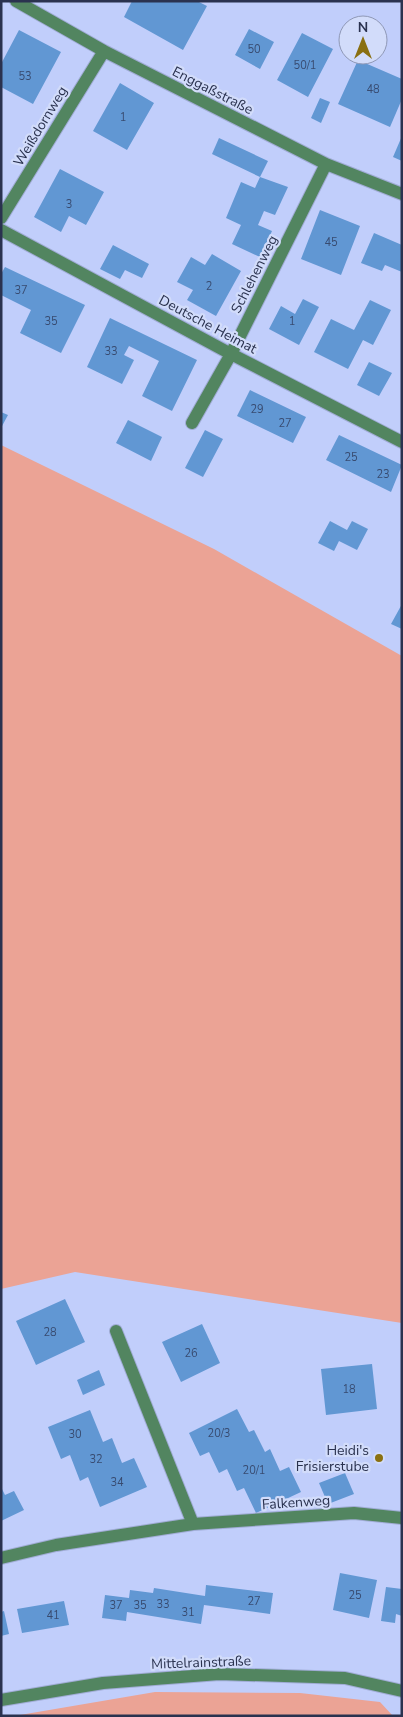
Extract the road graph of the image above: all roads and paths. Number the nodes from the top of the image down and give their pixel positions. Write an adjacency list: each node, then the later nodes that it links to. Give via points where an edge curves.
1 (16, 1): 2 (street, Enggaßstraße)
2 (104, 51): 3 (street, Enggaßstraße); 5 (street, Weißdornweg)
3 (326, 164): 4 (street, Enggaßstraße); 7 (street, Schlehenweg)
4 (402, 194)
5 (1, 218)
6 (1, 230): 7 (street, Deutsche Heimat)
7 (231, 354): 8 (street, Schlehenweg); 9 (street, Deutsche Heimat)
8 (192, 423)
9 (402, 442)
10 (116, 1331): 12 (street)
11 (402, 1518): 12 (street, Falkenweg, via 354,1513)
12 (193, 1524): 13 (street, Falkenweg, via 56,1545)
13 (1, 1558)
14 (402, 1690): 15 (street, Mittelrainstraße, via 345,1678 219,1674 103,1683)
15 (1, 1700)

